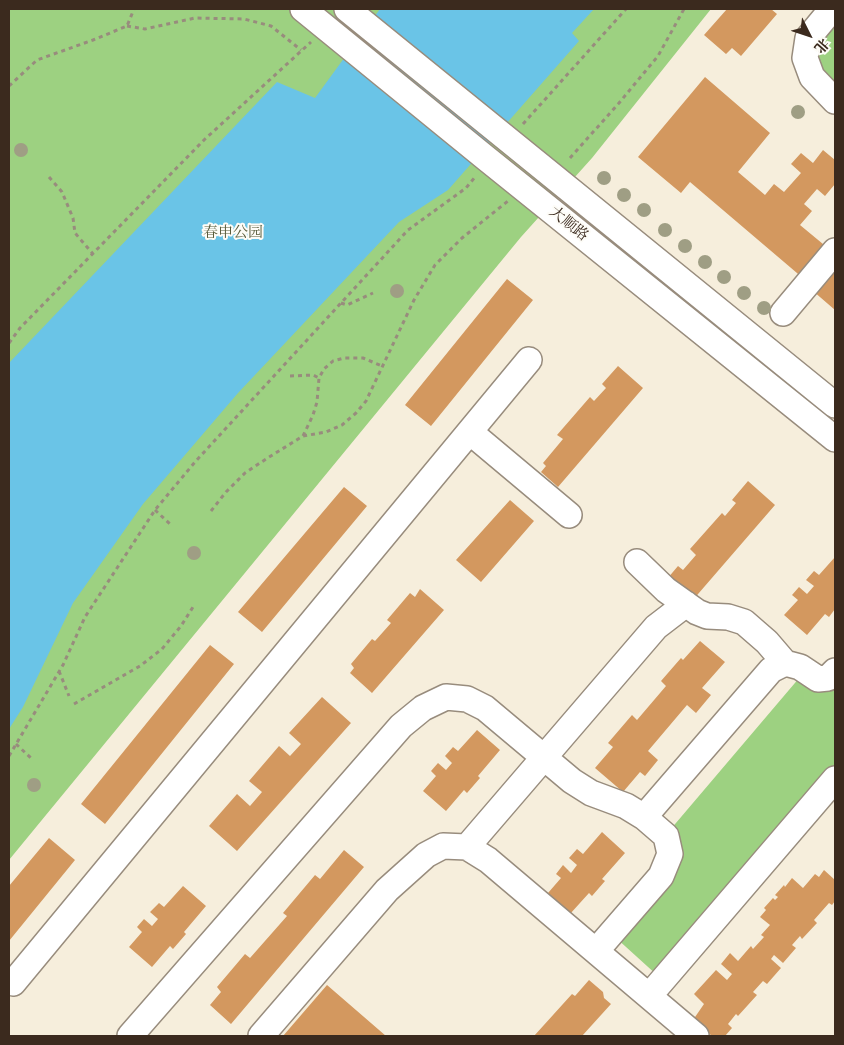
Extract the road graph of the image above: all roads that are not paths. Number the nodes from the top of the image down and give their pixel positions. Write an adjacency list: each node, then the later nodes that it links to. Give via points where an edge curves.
1 (303, 9): 10 (street, 大顺路, via 483,166)
2 (347, 9): 8 (street, 大顺路)
3 (832, 9): 4 (street, via 808,38 805,58 812,77)
4 (835, 101)
5 (835, 251): 6 (street)
6 (783, 313)
7 (529, 360): 9 (street)
8 (835, 405)
9 (470, 432): 11 (street); 21 (street)
10 (835, 440)
11 (569, 515)
12 (636, 562): 13 (street)
13 (686, 604): 14 (street, via 707,616 744,622 768,642); 16 (street, via 656,627)
14 (785, 663): 15 (street, via 800,667 818,679 828,678); 18 (street, via 771,670)
15 (835, 671)
16 (544, 757): 18 (street, via 585,789); 19 (street); 23 (street, via 485,708 467,699 446,697 423,708 401,726)
17 (835, 779): 22 (street)
18 (644, 817): 20 (street, via 666,836 670,854 661,876)
19 (467, 848): 20 (street, via 488,860); 24 (street, via 443,846 426,855 387,890)
20 (596, 951): 22 (street)
21 (14, 983)
22 (649, 996): 25 (street)
23 (130, 1036)
24 (261, 1036)
25 (696, 1036)

